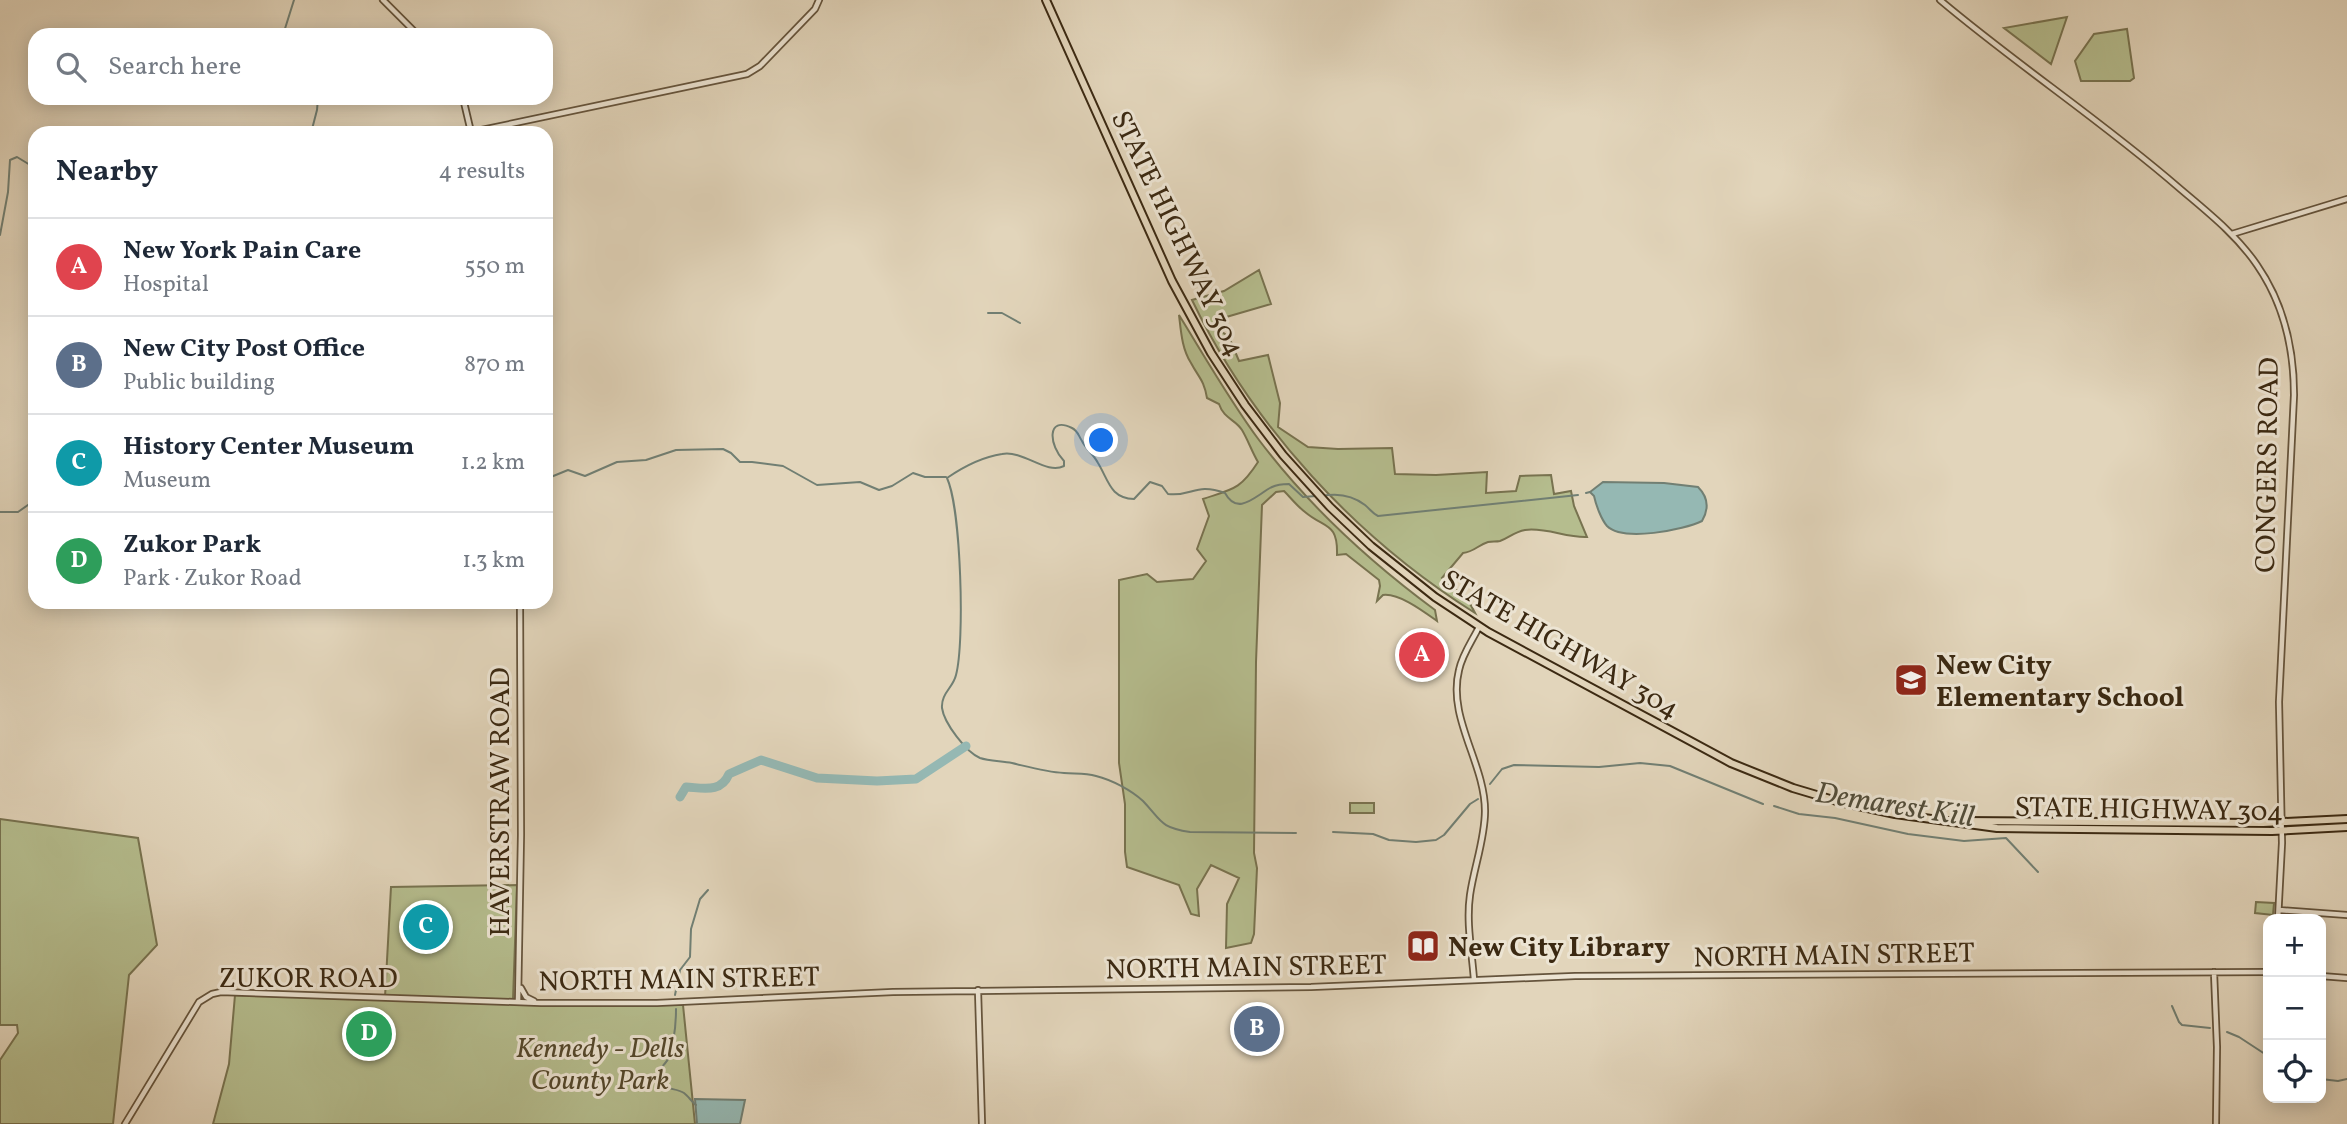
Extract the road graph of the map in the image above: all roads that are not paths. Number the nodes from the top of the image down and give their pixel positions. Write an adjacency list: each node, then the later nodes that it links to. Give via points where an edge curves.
1 (383, 0): 5 (street)
2 (819, 0): 8 (street, via 760,66 747,74)
3 (1046, 0): 12 (main road, STATE HIGHWAY 304, via 1167,269 1198,331 1245,405 1324,501 1397,569)
4 (1940, 0): 10 (street, CONGERS ROAD, via 2110,130)
5 (411, 28)
6 (465, 105): 7 (street)
7 (470, 126)
8 (505, 126)
9 (2347, 199): 10 (street)
10 (2232, 234): 15 (street, CONGERS ROAD, via 2258,265 2276,299 2289,336 2294,372 2279,695)
11 (520, 609): 25 (street, HAVERSTRAW ROAD)
12 (1479, 627): 14 (main road, STATE HIGHWAY 304, via 1759,775 1856,806); 26 (street, via 1459,667 1456,695 1485,798 1469,902)
13 (2347, 819): 15 (main road, STATE HIGHWAY 304)
14 (1951, 821): 15 (main road, STATE HIGHWAY 304); 17 (main road, STATE HIGHWAY 304, via 2019,828)
15 (2281, 823): 17 (street, CONGERS ROAD)
16 (2347, 827): 17 (main road, STATE HIGHWAY 304)
17 (2281, 831): 18 (street, CONGERS ROAD)
18 (2279, 910): 19 (street, CONGERS ROAD); 20 (street)
19 (2279, 914)
20 (2347, 915)
21 (2214, 972): 22 (street, NORTH MAIN STREET); 26 (street, NORTH MAIN STREET); 32 (street)
22 (2263, 972)
23 (2326, 976): 24 (street)
24 (2347, 978)
25 (519, 979): 28 (street, HAVERSTRAW ROAD); 29 (street, via 526,997)
26 (1474, 980): 27 (street, NORTH MAIN STREET, via 1272,988)
27 (978, 990): 29 (street, NORTH MAIN STREET); 31 (street)
28 (518, 1003): 29 (street, NORTH MAIN STREET); 30 (street, ZUKOR ROAD, via 212,994 199,1002 188,1018)
29 (541, 1003)
30 (125, 1124)
31 (982, 1124)
32 (2216, 1124)

